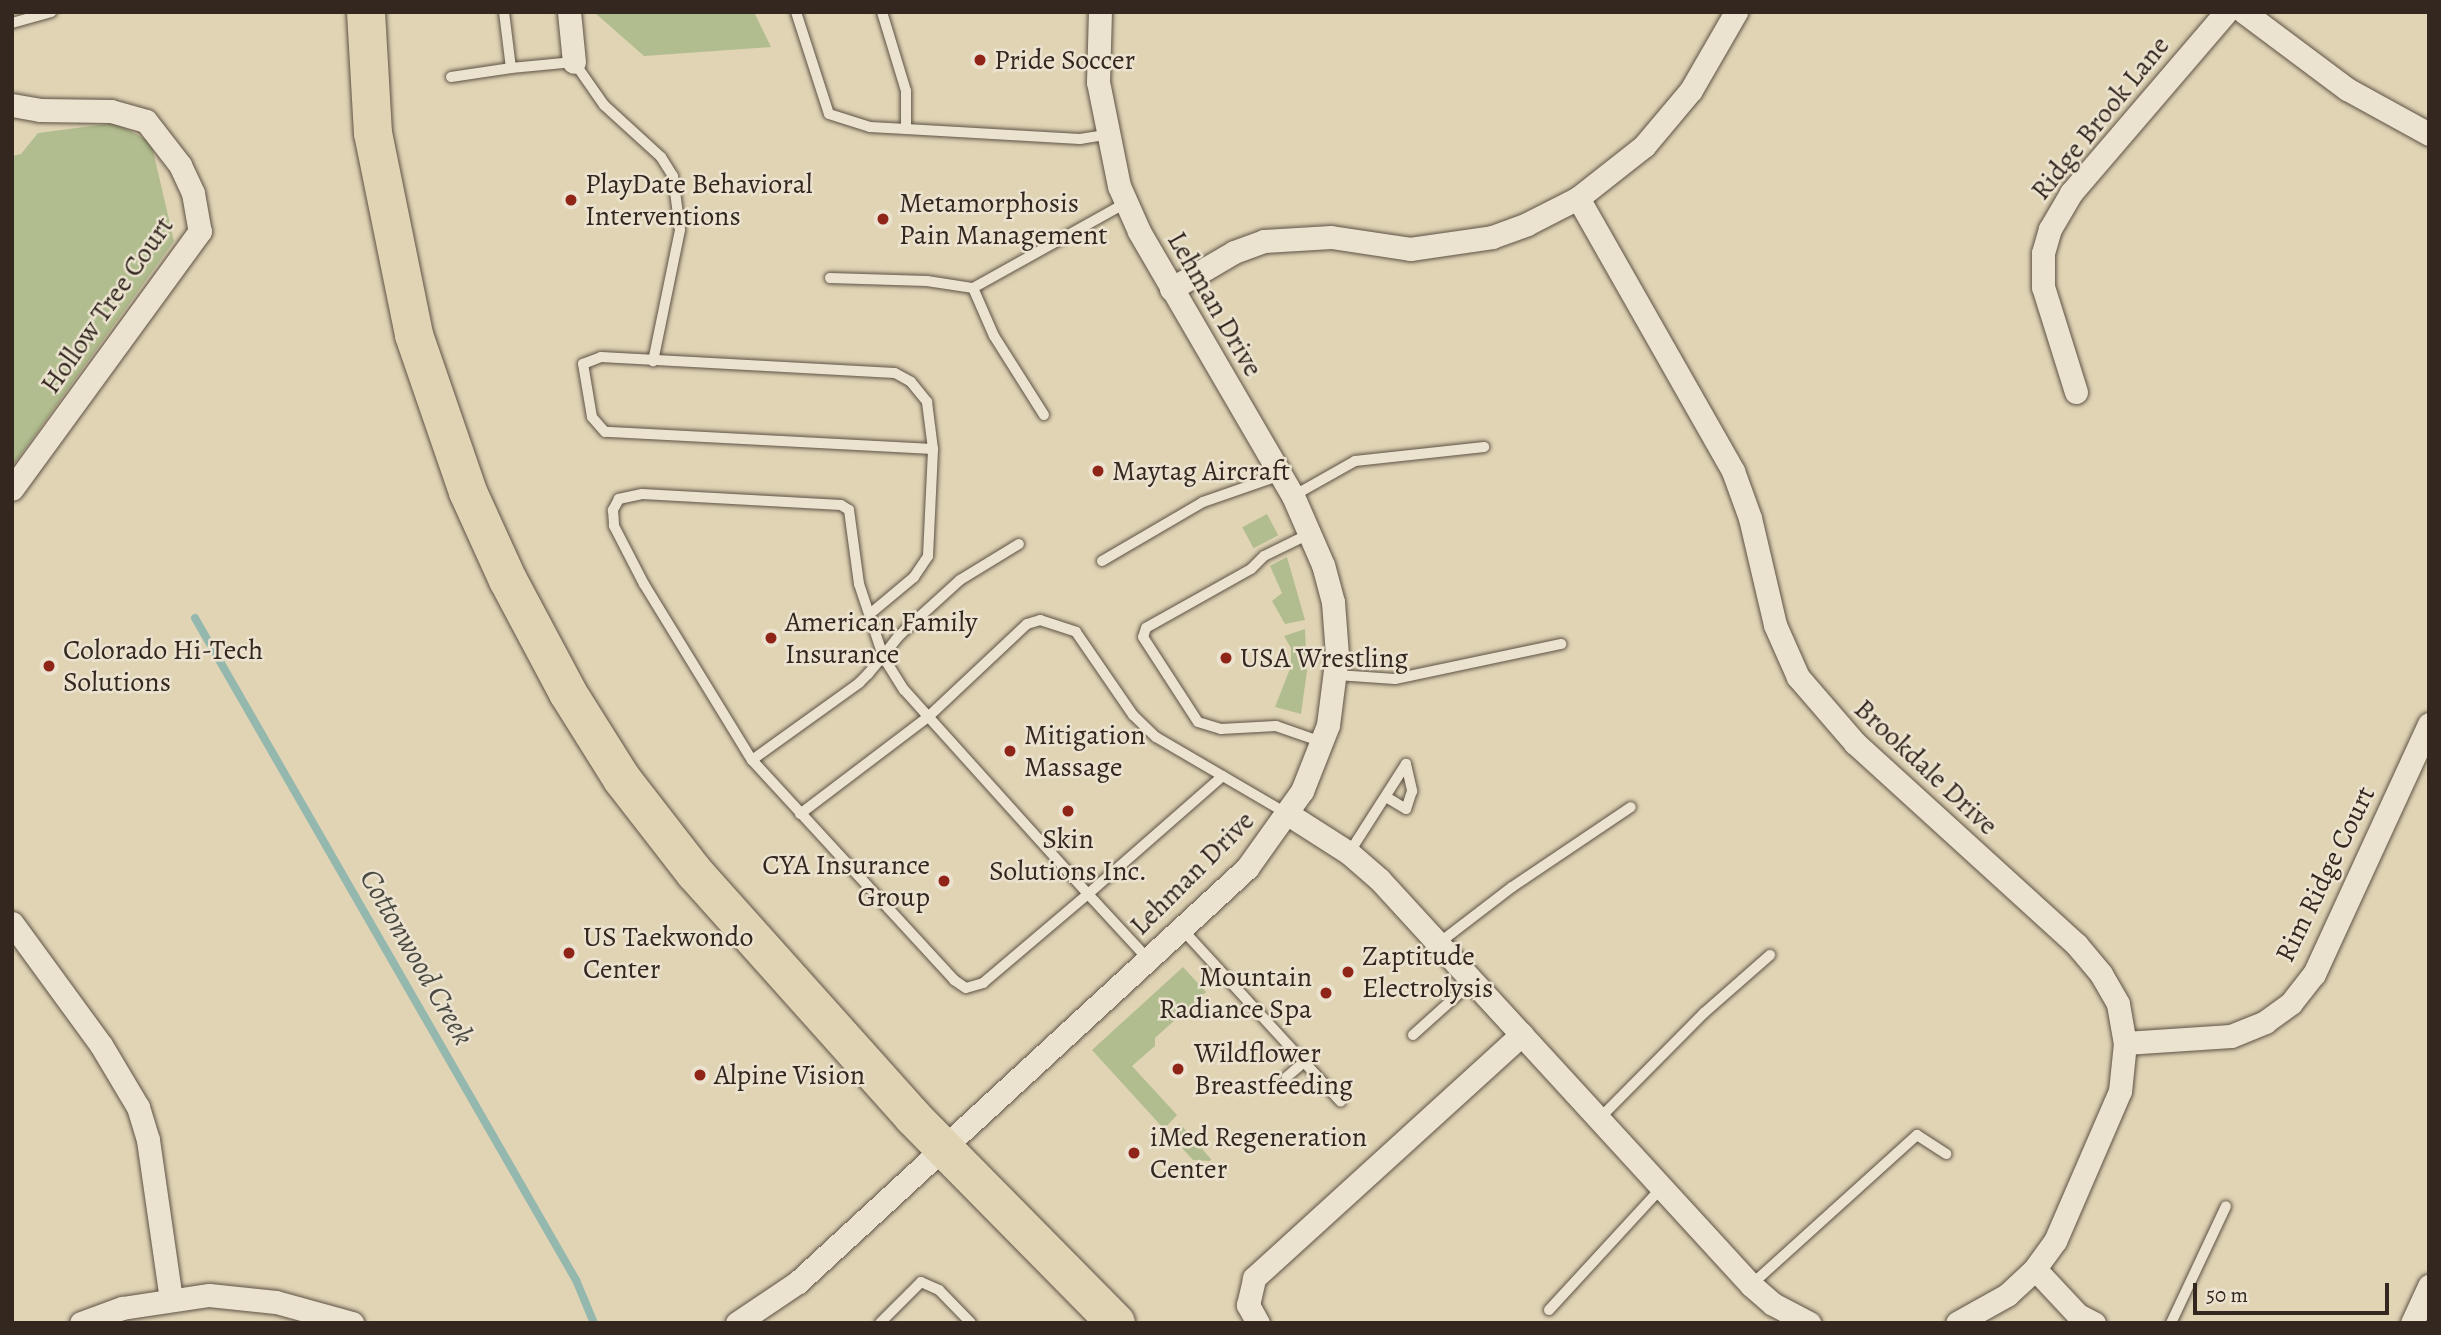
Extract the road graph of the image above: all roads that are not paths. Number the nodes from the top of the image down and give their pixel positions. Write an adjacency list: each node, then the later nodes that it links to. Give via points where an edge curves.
1 (51, 12): 11 (lane)
2 (366, 12): 63 (highway, via 373,132 414,335 468,492 508,580 568,693 622,779 695,873)
3 (504, 12): 13 (lane)
4 (569, 12): 12 (street)
5 (796, 12): 16 (lane, via 829,114 859,125)
6 (882, 12): 16 (lane, via 906,90)
7 (1100, 12): 18 (street, Lehman Drive, via 1097,59)
8 (1736, 12): 19 (street, via 1690,90 1644,146)
9 (2226, 12): 25 (street, Ridge Brook Lane, via 2071,193 2050,229 2043,253 2043,287)
10 (2244, 12): 17 (street, via 2347,89)
11 (12, 23)
12 (574, 62): 13 (lane); 24 (lane, via 614,116 661,157 676,186 680,230)
13 (511, 68): 14 (lane)
14 (451, 77)
15 (12, 105): 30 (street, Hollow Tree Court, via 122,112 146,121 180,165 193,193 200,231)
16 (906, 130): 18 (lane, via 1080,139)
17 (2429, 134)
18 (1106, 135): 20 (street, Lehman Drive)
19 (1578, 198): 23 (street, via 1504,232 1446,246 1410,249 1297,236 1264,241 1234,251); 58 (street, Brookdale Drive, via 1733,471 1750,518 1774,625 1798,677 1855,743 2091,959 2118,1004)
20 (1126, 203): 22 (lane); 23 (street, Lehman Drive)
21 (830, 278): 22 (lane, via 927,281)
22 (972, 288): 26 (lane, via 994,336)
23 (1171, 289): 29 (street, Lehman Drive)
24 (653, 361): 28 (lane, via 895,373 911,382 927,402); 28 (lane, via 585,360 581,372 592,417 601,430)
25 (2076, 392)
26 (1044, 415)
27 (1484, 447): 31 (lane, via 1355,461)
28 (933, 449): 35 (lane, via 928,556 914,576)
29 (1281, 475): 31 (street, Lehman Drive); 34 (lane, via 1203,502)
30 (12, 489)
31 (1293, 496): 32 (street, Lehman Drive)
32 (1311, 533): 38 (street, Lehman Drive, via 1333,602); 41 (lane, via 1264,556 1251,569 1146,628 1143,637 1198,722 1221,729 1276,726)
33 (1019, 544): 37 (lane, via 960,580)
34 (1102, 561)
35 (871, 613): 37 (lane); 42 (lane, via 856,575 853,519 845,507 642,495 616,502 613,520 624,548)
36 (1561, 644): 38 (lane, via 1395,679)
37 (883, 656): 39 (lane); 42 (lane, via 859,683)
38 (1337, 676): 41 (street, Lehman Drive)
39 (928, 717): 43 (lane, via 1027,624 1049,621 1079,636 1144,727); 46 (lane); 49 (lane)
40 (2429, 724): 58 (street, Rim Ridge Court, via 2314,974 2291,1003 2265,1022 2231,1036)
41 (1322, 742): 47 (street, Lehman Drive)
42 (752, 760): 46 (lane)
43 (1223, 776): 47 (lane); 49 (lane)
44 (1387, 797): 48 (lane)
45 (1630, 807): 52 (lane)
46 (800, 814): 49 (lane, via 954,980 967,988 982,983)
47 (1288, 814): 48 (street); 51 (street, Lehman Drive, via 1247,867)
48 (1349, 853): 52 (street)
49 (1088, 894): 54 (lane)
50 (12, 923): 71 (street, via 113,1062 138,1107 148,1140)
51 (1181, 928): 54 (street, Lehman Drive); 59 (lane)
52 (1439, 943): 55 (street)
53 (1770, 955): 62 (lane, via 1704,1013)
54 (1148, 959): 63 (street, Lehman Drive)
55 (1474, 981): 56 (street); 57 (lane)
56 (1522, 1034): 62 (street); 80 (street, via 1254,1279 1248,1305)
57 (1413, 1035)
58 (2126, 1043): 67 (street, Brookdale Drive, via 2114,1107 2055,1241)
59 (1304, 1062): 60 (lane); 61 (lane)
60 (1287, 1077)
61 (1341, 1102)
62 (1600, 1118): 65 (street)
63 (943, 1148): 68 (highway); 73 (street, Lehman Drive, via 798,1282)
64 (1946, 1154): 69 (lane, via 1917,1135)
65 (1662, 1187): 69 (street); 72 (lane)
66 (2226, 1206): 84 (lane)
67 (2035, 1269): 82 (street, Brookdale Drive, via 2007,1295); 83 (street, via 2078,1315)
68 (1070, 1280): 78 (highway); 79 (highway)
69 (1751, 1285): 81 (street, via 1773,1304)
70 (2429, 1286): 85 (street)
71 (171, 1299): 74 (street, via 109,1311); 75 (street, via 209,1295 250,1298)
72 (1549, 1310)
73 (739, 1322)
74 (81, 1323)
75 (352, 1323)
76 (880, 1323): 77 (lane, via 921,1282 939,1290)
77 (971, 1323)
78 (1100, 1323)
79 (1116, 1323)
80 (1258, 1323)
81 (1808, 1323)
82 (1957, 1323)
83 (2094, 1323)
84 (2171, 1323)
85 (2412, 1323)

